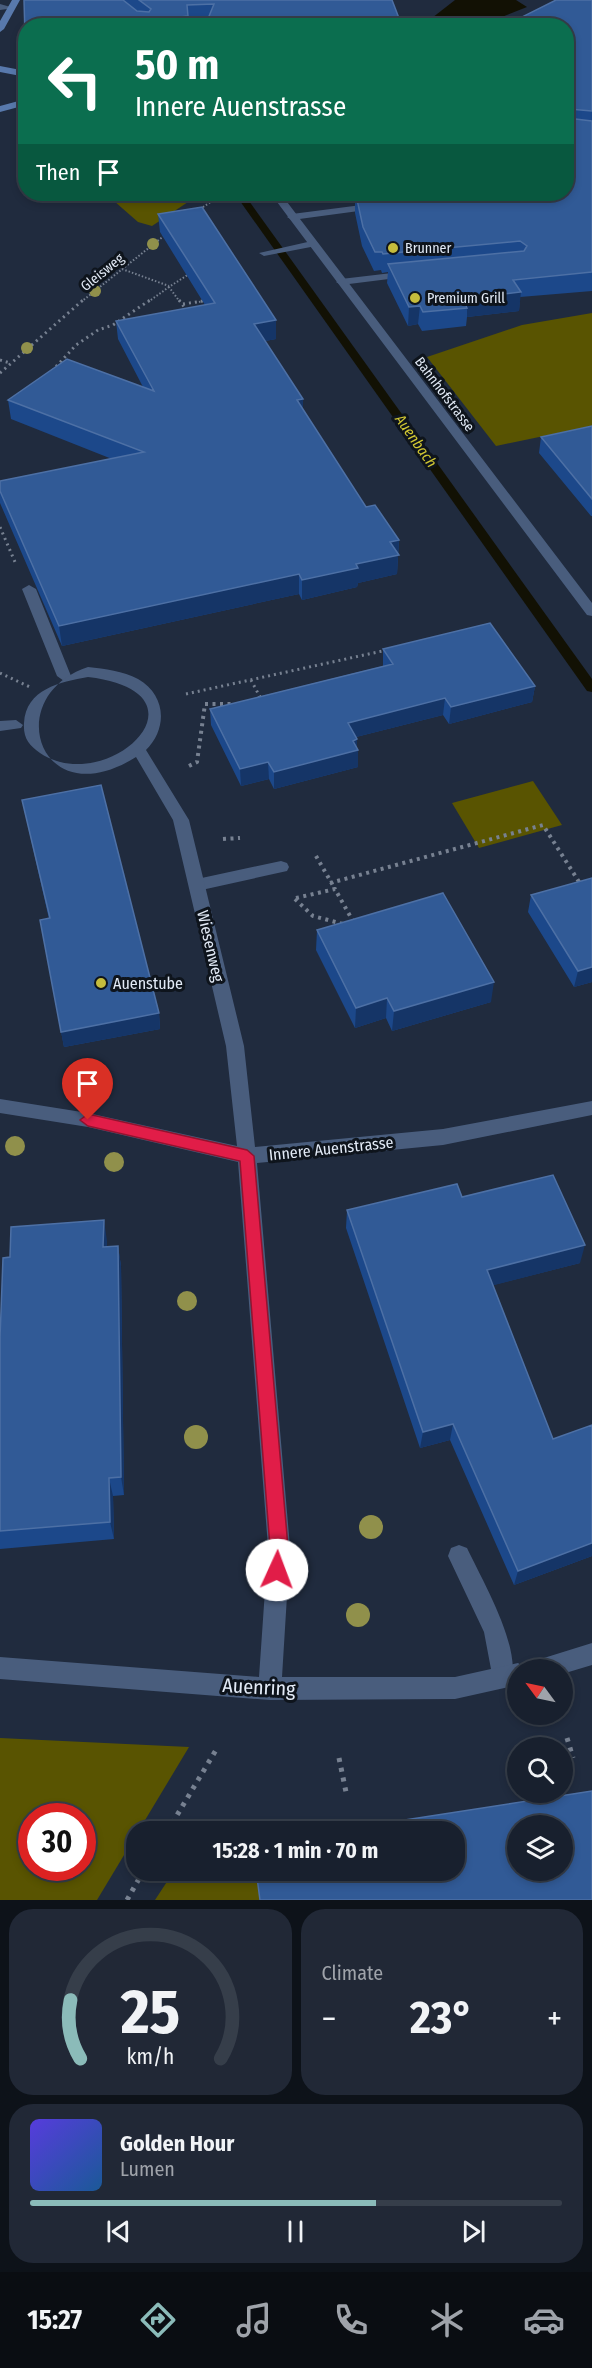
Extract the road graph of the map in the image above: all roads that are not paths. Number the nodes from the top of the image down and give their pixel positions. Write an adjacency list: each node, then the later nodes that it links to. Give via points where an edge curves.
1 (13, 4): 2 (street); 3 (main road)
2 (0, 7)
3 (0, 29)
4 (0, 69): 5 (main road)
5 (18, 72)
6 (18, 104): 7 (main road)
7 (0, 109)
8 (307, 201): 9 (street)
9 (283, 204): 10 (street); 11 (street, Bahnhofstrasse)
10 (391, 205)
11 (312, 244): 12 (street); 14 (street, Bahnhofstrasse)
12 (264, 253)
13 (425, 273): 14 (street)
14 (341, 282): 16 (street, Bahnhofstrasse)
15 (29, 589): 17 (street)
16 (592, 612)
17 (64, 676): 18 (street, via 34,689 15,714); 20 (street, via 111,674 141,687 152,701 156,717 151,733)
18 (16, 725): 19 (street); 20 (street, via 16,736 26,750 65,767 114,762)
19 (0, 726)
20 (138, 749): 22 (street, Wiesenweg, via 182,820)
21 (281, 867): 22 (street)
22 (197, 885): 25 (street, Wiesenweg, via 235,1046)
23 (0, 1106): 25 (street, Innere Auenstrasse, via 88,1120)
24 (592, 1108): 25 (street, Innere Auenstrasse, via 443,1137)
25 (247, 1156): 32 (street, Wiesenweg, via 279,1547)
26 (459, 1556): 29 (street, via 495,1630)
27 (592, 1654): 28 (street)
28 (573, 1660)
29 (507, 1667)
30 (0, 1668): 32 (street, Auenring)
31 (507, 1677): 32 (street, Auenring, via 455,1688)
32 (270, 1689)

